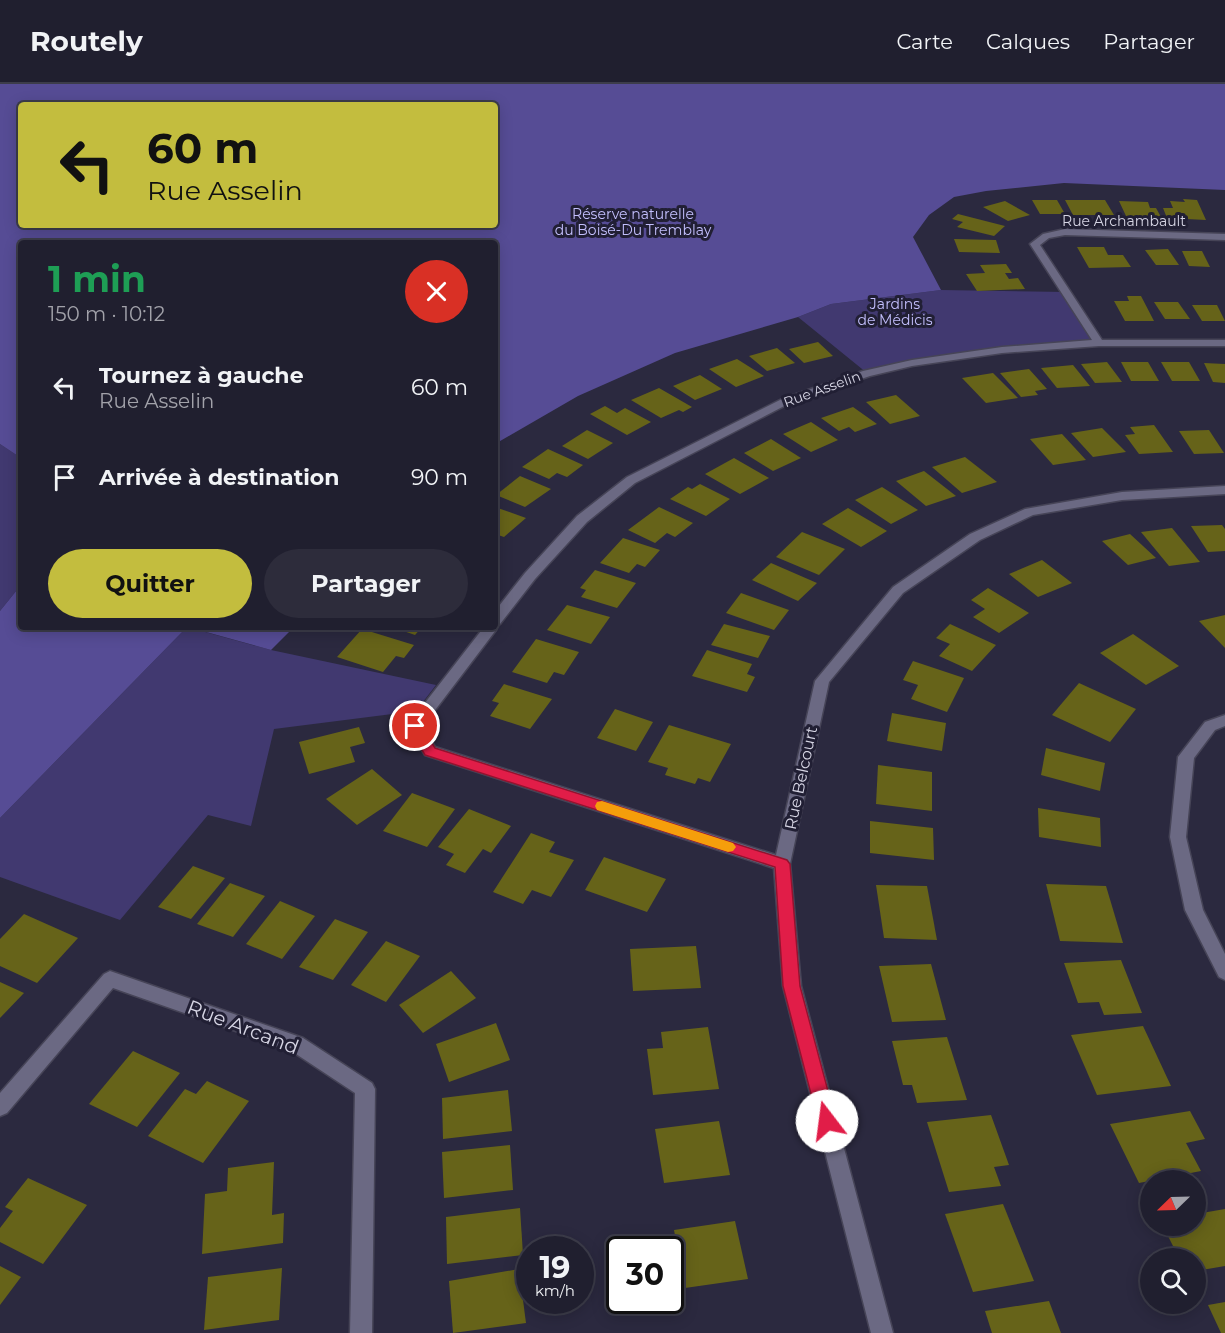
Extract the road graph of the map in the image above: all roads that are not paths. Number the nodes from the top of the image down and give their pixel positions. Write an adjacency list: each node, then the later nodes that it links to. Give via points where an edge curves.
1 (1225, 237): 2 (street, Rue Archambault, via 1065,232 1046,236 1035,244)
2 (1099, 343): 3 (street, Rue Asselin); 5 (street, Rue Asselin, via 1002,350 912,363 867,373 786,401 631,480 582,519)
3 (1225, 343)
4 (1225, 490): 8 (street, Rue Belcourt, via 1122,496 1030,512 975,537 898,590 822,681)
5 (498, 617)
6 (488, 630): 8 (street, via 415,726 430,751)
7 (1225, 720): 9 (street, via 1210,726 1186,757 1178,837 1194,910)
8 (782, 864): 12 (street, Rue Belcourt, via 792,986)
9 (1225, 972)
10 (0, 1107): 11 (street, Rue Arcand, via 110,979 296,1044 365,1089)
11 (362, 1333)
12 (882, 1333)

